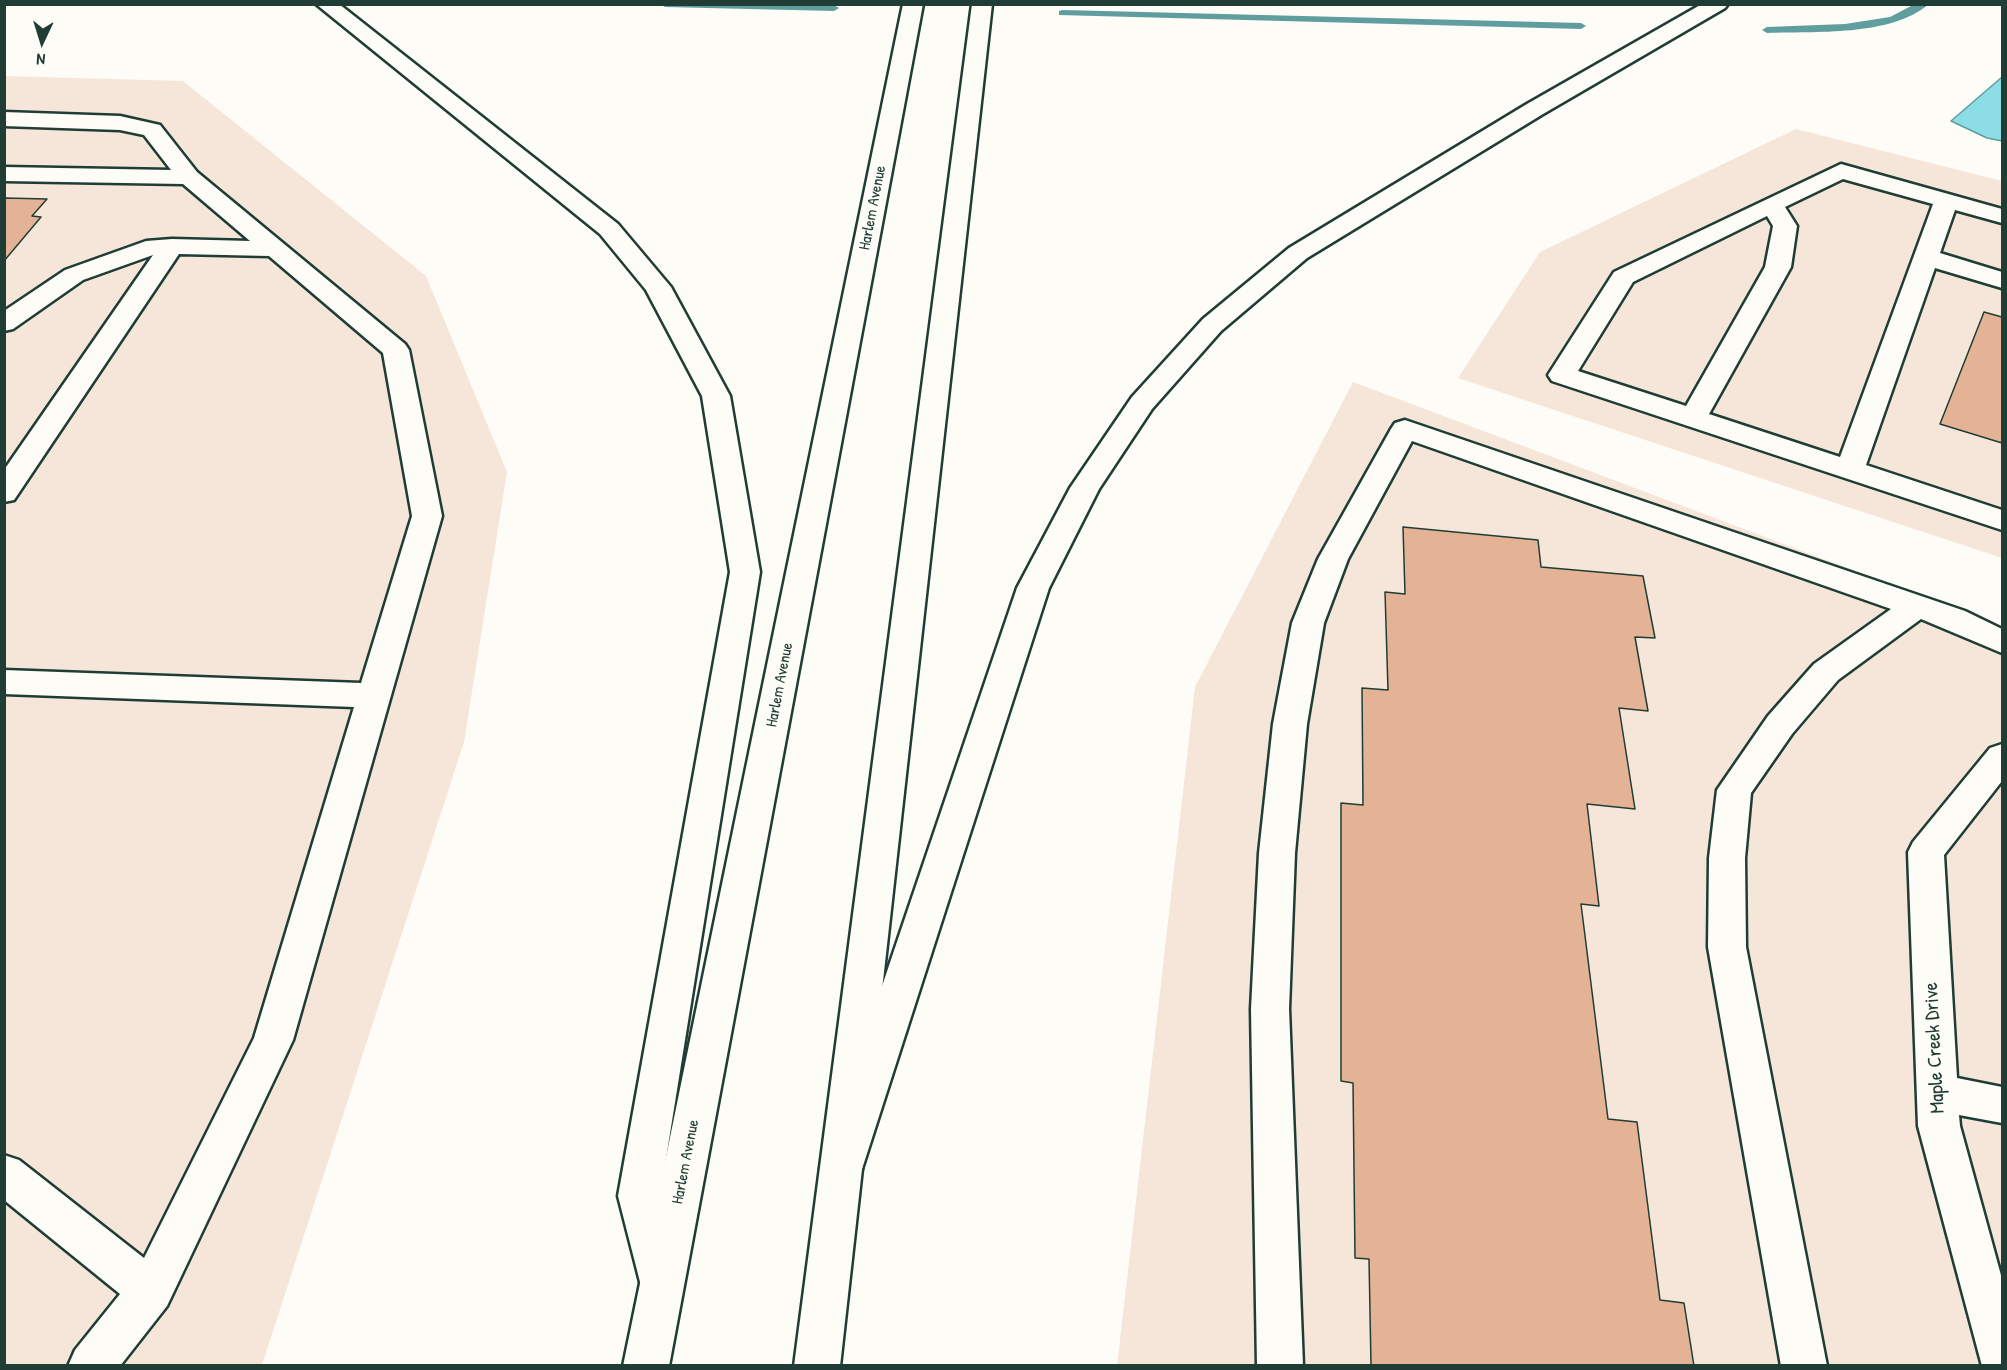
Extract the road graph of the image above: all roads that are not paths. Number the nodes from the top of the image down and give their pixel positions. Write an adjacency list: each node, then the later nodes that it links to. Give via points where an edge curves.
1 (326, 4): 29 (main road, via 609,229 658,287 716,396 745,572 639,1196)
2 (913, 4): 29 (main road, Harlem Avenue)
3 (982, 4): 27 (main road)
4 (1718, 4): 27 (main road, via 1535,109 1298,254 1212,325 1142,403 1084,488 1033,588)
5 (4, 119): 7 (main road, via 120,123 152,130)
6 (4, 174): 7 (main road)
7 (189, 177): 12 (main road)
8 (1947, 200): 9 (main road, via 1842,171); 10 (main road); 13 (main road)
9 (1772, 205): 16 (main road, via 1785,226 1778,267); 16 (main road, via 1623,277 1562,375)
10 (2002, 216)
11 (172, 246): 12 (main road); 15 (main road, via 155,246 74,275); 18 (main road)
12 (275, 249): 23 (main road, via 396,350 427,516)
13 (1926, 257): 14 (main road); 17 (main road)
14 (2002, 280)
15 (4, 323)
16 (1693, 418): 17 (main road)
17 (1850, 470): 19 (main road)
18 (4, 493)
19 (2002, 520)
20 (1917, 606): 21 (main road); 35 (main road, via 1405,429 1324,580 1308,623 1290,724 1277,853 1270,1009); 36 (main road, via 1826,672 1780,725 1734,790 1727,858 1727,947)
21 (2002, 642)
22 (4, 682): 23 (main road)
23 (374, 696): 30 (main road, via 273,1040)
24 (2002, 757): 25 (main road, Maple Creek Drive, via 1926,852)
25 (1938, 1093): 26 (main road); 31 (main road, Maple Creek Drive, via 1939,1126)
26 (2002, 1105)
27 (841, 1169): 34 (main road)
28 (4, 1174): 30 (main road)
29 (662, 1282): 33 (main road, Harlem Avenue)
30 (152, 1292): 32 (main road)
31 (2000, 1340)
32 (90, 1365)
33 (646, 1365)
34 (817, 1365)
35 (1280, 1365)
36 (1804, 1365)

